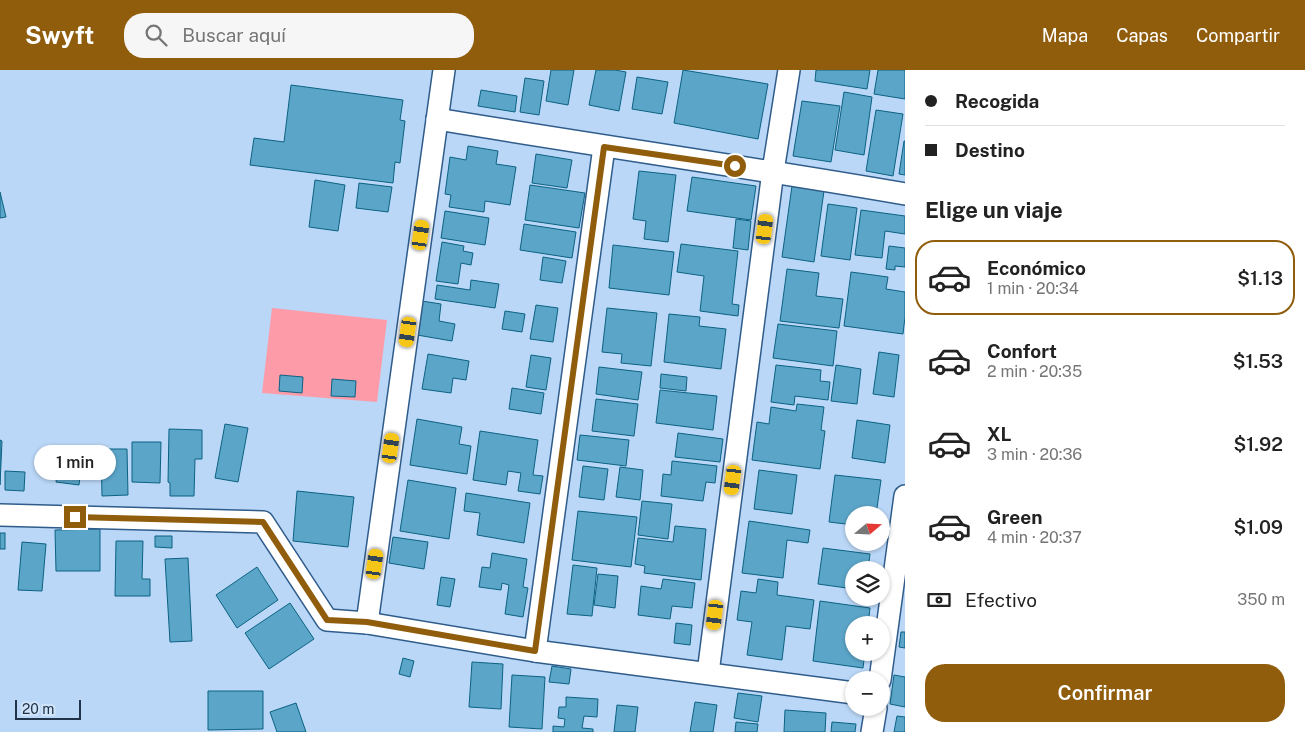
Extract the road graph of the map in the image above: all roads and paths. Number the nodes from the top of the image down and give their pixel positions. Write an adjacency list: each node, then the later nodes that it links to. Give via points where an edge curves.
1 (444, 70): 3 (street)
2 (789, 70): 5 (street)
3 (437, 118): 4 (street); 10 (street)
4 (604, 147): 5 (street); 11 (street)
5 (773, 172): 6 (street); 13 (street)
6 (905, 194)
7 (905, 496): 9 (street)
8 (0, 515): 10 (street, via 263,522 327,620)
9 (898, 599): 12 (street)
10 (367, 622): 11 (street)
11 (535, 651): 13 (street)
12 (882, 671)
13 (708, 673): 14 (street)
14 (845, 692)
15 (875, 716): 16 (street)
16 (872, 732)

